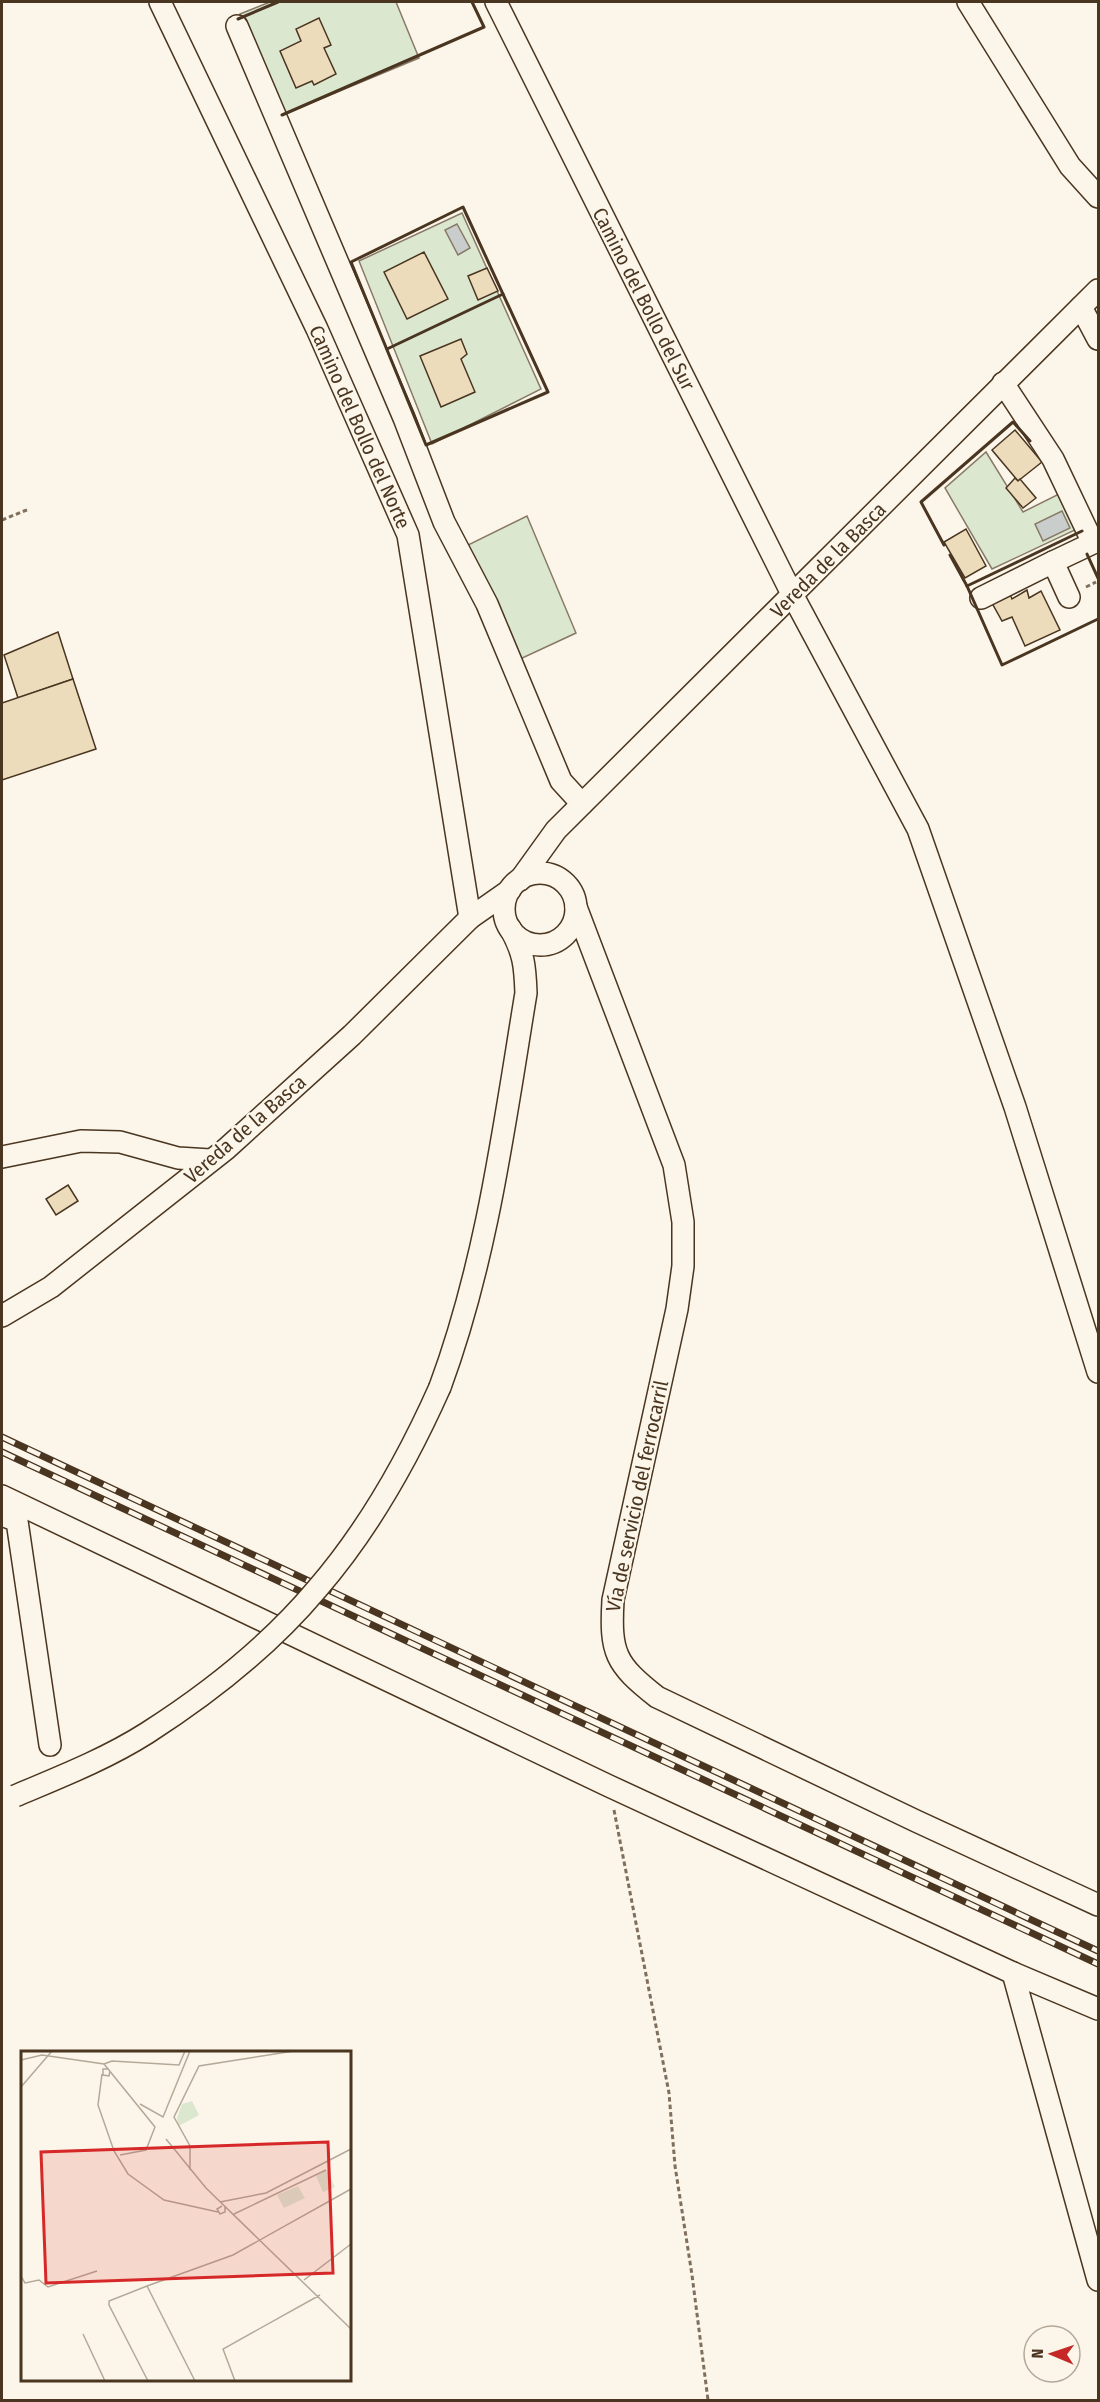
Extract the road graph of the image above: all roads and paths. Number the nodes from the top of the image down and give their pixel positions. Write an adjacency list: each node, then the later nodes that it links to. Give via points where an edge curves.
1 (160, 2): 21 (street, Camino del Bollo del Norte, via 317,329 408,535)
2 (496, 2): 13 (street, Camino del Bollo del Sur)
3 (968, 2): 5 (street, via 1070,166)
4 (237, 26): 16 (street, via 404,418 444,522 487,604 561,781)
5 (1098, 197)
6 (1098, 290): 7 (street, Vereda de la Basca)
7 (1081, 307): 8 (street); 9 (street, Vereda de la Basca)
8 (1098, 339)
9 (1003, 383): 12 (street, via 1053,459 1093,543); 13 (street, Vereda de la Basca)
10 (29, 510): 11 (path)
11 (2, 520)
12 (1053, 562): 14 (street); 15 (street)
13 (793, 596): 16 (street, Vereda de la Basca); 29 (street, Camino del Bollo del Sur, via 918,829 1015,1107)
14 (1069, 597)
15 (981, 598)
16 (582, 804): 17 (street, Vereda de la Basca)
17 (556, 830): 18 (street, via 553,856); 19 (street, Vereda de la Basca)
18 (563, 881): 19 (street, via 541,873 526,876); 20 (street)
19 (515, 885): 21 (street, Vereda de la Basca); 22 (street, via 505,909)
20 (576, 907): 23 (street, via 573,923); 24 (street, Vía de servicio del ferrocarril)
21 (470, 918): 22 (street, via 486,916); 27 (street, Vereda de la Basca, via 352,1035)
22 (508, 924): 23 (street, via 517,936 535,945); 25 (street, via 522,951)
23 (556, 941): 24 (street, via 575,942); 25 (street, via 538,964)
24 (591, 951): 35 (street, Vía de servicio del ferrocarril, via 674,1165 683,1222 683,1266 677,1309 613,1600 611,1629 616,1654 630,1676 657,1697)
25 (526, 993): 34 (street, bridge, via 486,1230 464,1319 419,1434 370,1517 317,1590 216,1683 145,1734 67,1774)
26 (2, 1157): 27 (street, via 81,1141 120,1142 178,1158)
27 (210, 1160): 28 (street, Vereda de la Basca, via 51,1287)
28 (2, 1316)
29 (1098, 1372)
30 (2, 1496): 33 (street)
31 (2, 1515): 32 (street, via 17,1521)
32 (50, 1745)
33 (609, 1786): 36 (street); 39 (path, via 669,2093 675,2166)
34 (8, 1798)
35 (1098, 1905)
36 (1013, 1973): 37 (street); 38 (street)
37 (1098, 2009)
38 (1098, 2280)
39 (708, 2400)

